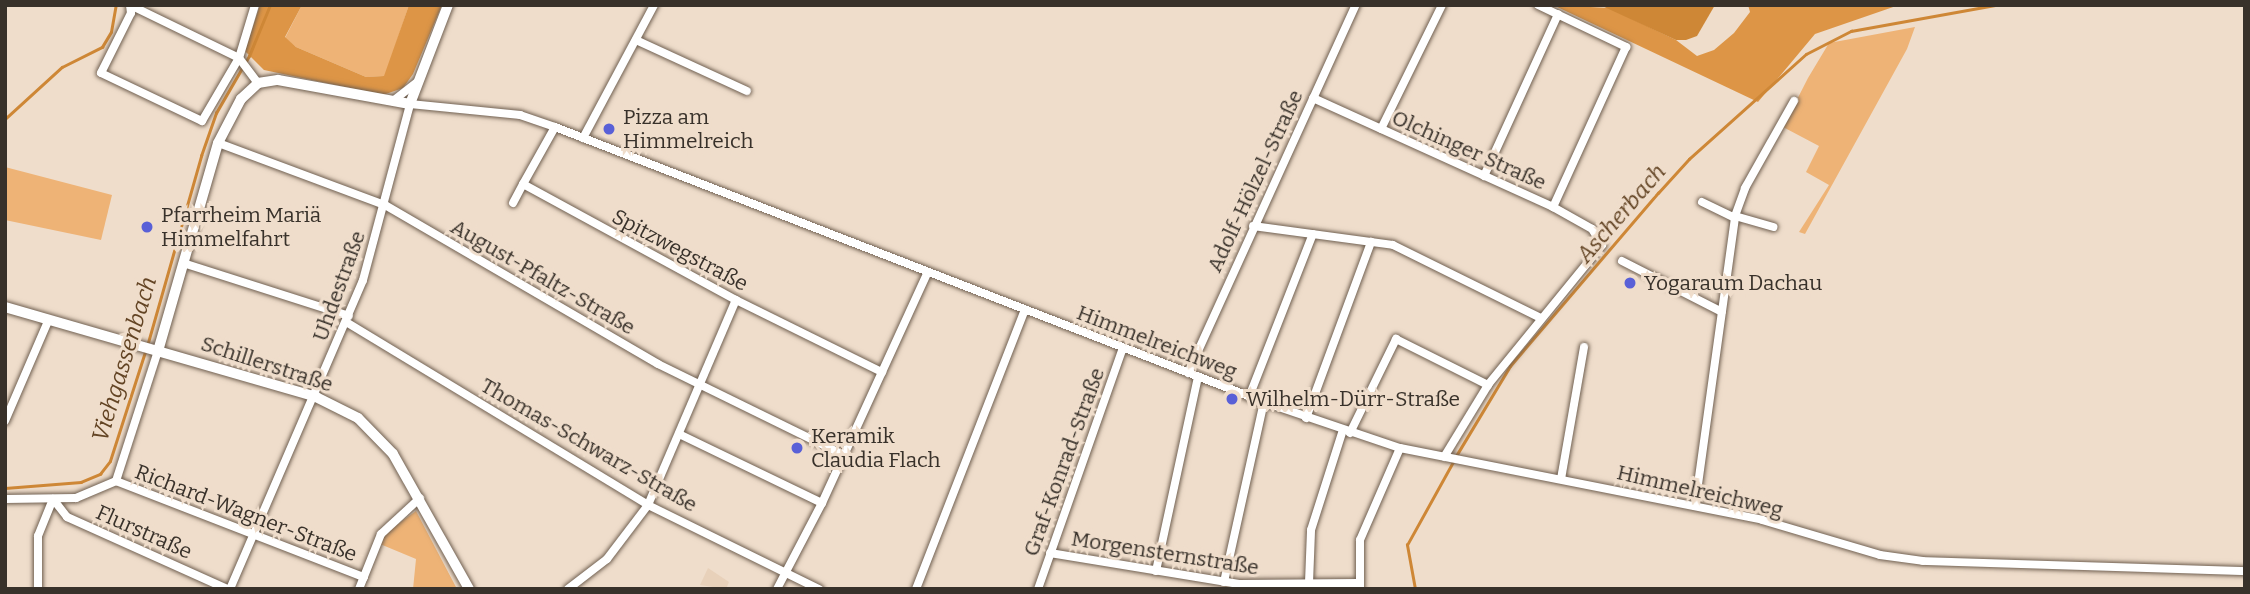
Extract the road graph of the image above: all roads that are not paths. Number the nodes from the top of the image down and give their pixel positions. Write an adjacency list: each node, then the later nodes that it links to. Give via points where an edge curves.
1 (130, 5): 10 (street); 10 (street, via 131,13 101,73 202,121)
2 (255, 5): 10 (street)
3 (448, 5): 12 (street)
4 (654, 5): 9 (street)
5 (1356, 5): 14 (street, Adolf-Hölzel-Straße)
6 (1442, 5): 19 (street)
7 (1538, 5): 8 (street)
8 (1558, 14): 22 (street); 27 (street, via 1626,47)
9 (636, 40): 13 (street); 20 (street)
10 (243, 62): 11 (street)
11 (258, 83): 16 (street, via 278,80); 21 (street, via 235,106)
12 (416, 83): 16 (street); 17 (street)
13 (747, 91)
14 (1313, 99): 19 (street, Olchinger Straße); 29 (street, Adolf-Hölzel-Straße)
15 (1794, 101): 28 (street, via 1745,188)
16 (389, 103): 17 (street)
17 (410, 104): 18 (street, Himmelreichweg, via 520,116); 26 (street, Uhdestraße)
18 (555, 127): 20 (street, Himmelreichweg); 23 (street)
19 (1381, 129): 22 (street, Olchinger Straße)
20 (583, 138): 35 (street, Himmelreichweg)
21 (218, 144): 26 (street, August-Pfaltz-Straße); 34 (street)
22 (1484, 176): 27 (street, Olchinger Straße)
23 (523, 184): 25 (street); 36 (street, Spitzwegstraße)
24 (1702, 202): 28 (street)
25 (513, 203)
26 (385, 205): 42 (street, Uhdestraße); 50 (street, August-Pfaltz-Straße)
27 (1553, 206): 40 (street, Olchinger Straße, via 1592,229 1602,245)
28 (1735, 217): 30 (street); 39 (street)
29 (1253, 226): 31 (street); 47 (street, Adolf-Hölzel-Straße)
30 (1773, 227)
31 (1313, 234): 32 (street); 52 (street)
32 (1371, 242): 40 (street, via 1393,245); 55 (street)
33 (1622, 261): 39 (street)
34 (183, 263): 42 (street, Thomas-Schwarz-Straße); 45 (street)
35 (928, 272): 38 (street, Himmelreichweg); 46 (street)
36 (736, 300): 46 (street, Spitzwegstraße); 50 (street)
37 (5, 307): 41 (street, Schillerstraße)
38 (1025, 309): 43 (street, Himmelreichweg); 87 (street)
39 (1722, 312): 69 (street)
40 (1541, 318): 49 (street)
41 (49, 319): 45 (street, Schillerstraße); 54 (street)
42 (348, 319): 51 (street, Uhdestraße); 68 (street, Thomas-Schwarz-Straße)
43 (1123, 347): 47 (street, Himmelreichweg); 71 (street, Graf-Konrad-Straße)
44 (1584, 347): 62 (street)
45 (151, 348): 51 (street, Schillerstraße); 63 (street)
46 (882, 372): 60 (street)
47 (1188, 373): 48 (street, Himmelreichweg)
48 (1198, 376): 52 (street, Himmelreichweg); 72 (street)
49 (1488, 385): 57 (street, via 1396,339); 61 (street)
50 (700, 386): 58 (street); 60 (street, August-Pfaltz-Straße)
51 (316, 397): 64 (street, Schillerstraße, via 358,418 383,441); 70 (street, Uhdestraße)
52 (1249, 397): 53 (street, Himmelreichweg)
53 (1264, 402): 55 (street, Himmelreichweg); 76 (street)
54 (8, 410): 56 (street)
55 (1306, 418): 57 (street, Himmelreichweg)
56 (5, 421)
57 (1347, 432): 59 (street, Himmelreichweg); 77 (street, via 1311,530)
58 (679, 434): 67 (street); 68 (street)
59 (1399, 448): 61 (street, Himmelreichweg); 78 (street, via 1366,521)
60 (844, 455): 67 (street)
61 (1447, 458): 62 (street, Himmelreichweg)
62 (1560, 479): 69 (street, Himmelreichweg)
63 (116, 481): 66 (street, via 76,498); 70 (street, Richard-Wagner-Straße)
64 (420, 498): 75 (street, via 381,534); 83 (street, Schillerstraße)
65 (5, 499): 66 (street)
66 (53, 499): 80 (street, via 38,536); 81 (street, Flurstraße, via 67,517)
67 (822, 503): 74 (street)
68 (648, 505): 74 (street, Thomas-Schwarz-Straße); 84 (street, via 607,559)
69 (1695, 506): 73 (street, Himmelreichweg, via 1762,520 1868,553 1923,561)
70 (255, 535): 75 (street, Richard-Wagner-Straße); 81 (street, Uhdestraße)
71 (1050, 553): 72 (street, Morgensternstraße); 88 (street, Graf-Konrad-Straße)
72 (1156, 571): 76 (street, Morgensternstraße)
73 (2245, 571)
74 (788, 573): 85 (street); 86 (street, Thomas-Schwarz-Straße)
75 (364, 577): 82 (street)
76 (1224, 582): 79 (street, Morgensternstraße)
77 (1309, 583): 78 (street, Morgensternstraße); 79 (street, Morgensternstraße)
78 (1359, 586)
79 (1264, 587)
80 (38, 589)
81 (228, 589)
82 (359, 589)
83 (469, 589)
84 (568, 589)
85 (777, 589)
86 (819, 589)
87 (916, 589)
88 (1038, 589)

